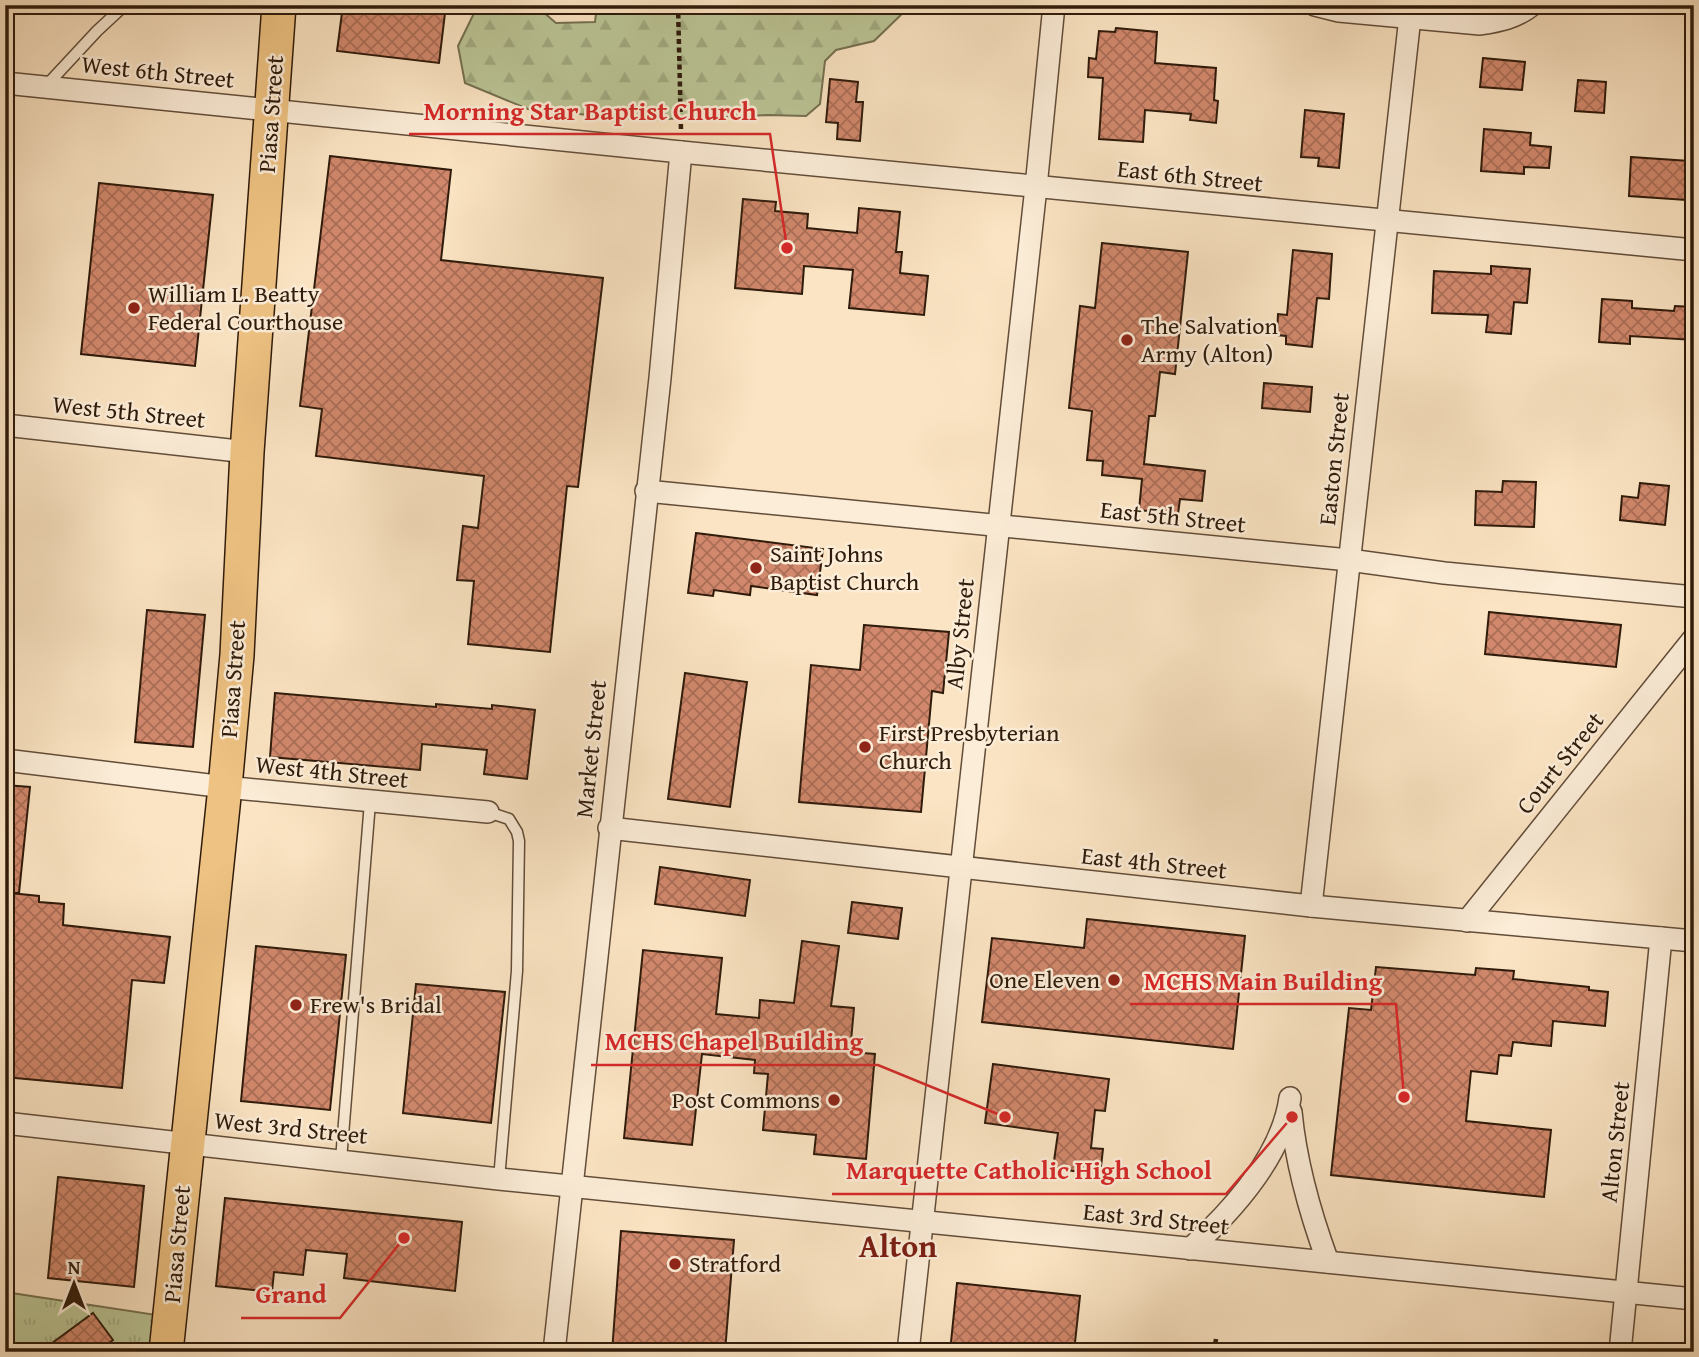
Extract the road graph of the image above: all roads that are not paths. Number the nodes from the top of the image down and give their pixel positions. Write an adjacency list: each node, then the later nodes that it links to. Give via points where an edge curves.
1 (125, 5): 8 (lane)
2 (279, 5): 9 (highway, Piasa Street)
3 (1054, 5): 11 (street, Alby Street)
4 (1315, 5): 6 (street)
5 (1532, 5): 6 (street, via 1506,19 1480,24)
6 (1410, 17): 12 (street, Easton Street)
7 (5, 83): 8 (street, West 6th Street)
8 (45, 87): 9 (street, West 6th Street)
9 (271, 110): 10 (street, West 6th Street); 15 (highway, Piasa Street)
10 (681, 152): 11 (street, East 6th Street); 16 (street, Market Street)
11 (1036, 187): 12 (street, East 6th Street); 17 (street, Alby Street)
12 (1387, 221): 13 (street, East 6th Street); 18 (street, Easton Street)
13 (1694, 250)
14 (5, 425): 15 (street, West 5th Street)
15 (247, 452): 22 (highway, Piasa Street)
16 (646, 491): 17 (street, East 5th Street); 25 (street, Market Street)
17 (998, 526): 18 (street, East 5th Street); 26 (street, Alby Street)
18 (1349, 560): 19 (street, East 5th Street); 27 (street, Easton Street)
19 (1694, 597)
20 (1694, 638): 28 (street, Court Street)
21 (5, 760): 22 (street, West 4th Street)
22 (225, 787): 23 (street, West 4th Street); 32 (highway, Piasa Street)
23 (370, 802): 24 (street, West 4th Street); 33 (lane)
24 (488, 813): 34 (lane, via 509,819 519,841 517,971)
25 (609, 828): 26 (street, East 4th Street); 35 (street, Market Street)
26 (960, 869): 27 (street, East 4th Street); 36 (street, Alby Street)
27 (1311, 906): 28 (street, East 4th Street)
28 (1467, 921): 29 (street, East 4th Street)
29 (1661, 938): 30 (street, East 4th Street); 39 (street, Alton Street)
30 (1694, 941)
31 (5, 1123): 32 (street, West 3rd Street)
32 (187, 1143): 33 (street, West 3rd Street); 41 (highway, Piasa Street)
33 (341, 1160): 34 (street, West 3rd Street)
34 (499, 1179): 35 (street, West 3rd Street)
35 (572, 1186): 36 (street, East 3rd Street); 42 (street, Market Street)
36 (923, 1221): 37 (street, East 3rd Street); 43 (street, Alby Street)
37 (1190, 1249): 38 (street, East 3rd Street); 38 (street, via 1245,1191 1279,1135 1290,1098 1302,1182)
38 (1328, 1262): 39 (street, East 3rd Street)
39 (1626, 1292): 40 (street, East 3rd Street); 44 (street, Alton Street)
40 (1694, 1299)
41 (166, 1352)
42 (554, 1352)
43 (908, 1352)
44 (1620, 1352)

